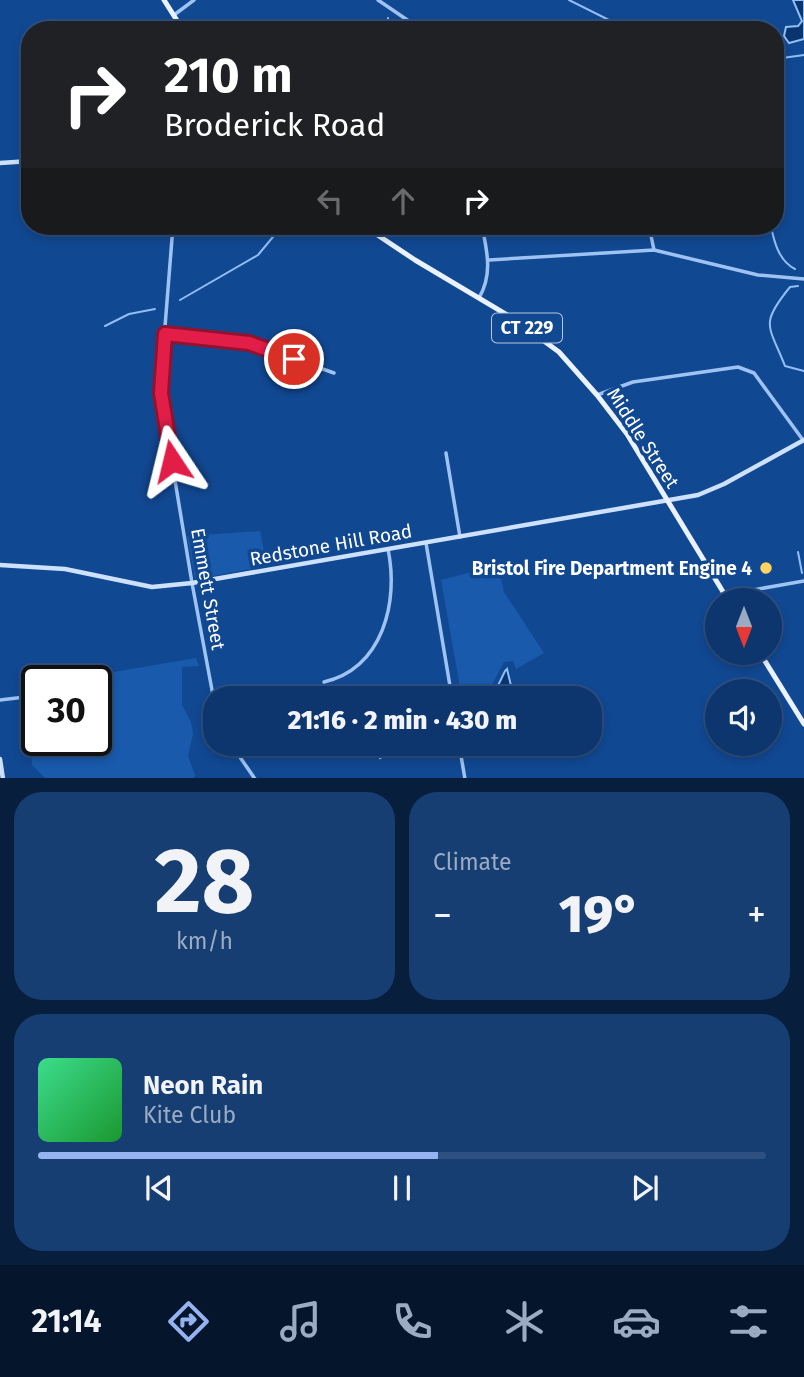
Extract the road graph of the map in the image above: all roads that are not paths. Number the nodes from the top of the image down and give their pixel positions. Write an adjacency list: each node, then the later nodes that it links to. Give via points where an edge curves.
1 (164, 0): 4 (main road)
2 (194, 0): 4 (street)
3 (379, 0): 6 (street)
4 (174, 15): 5 (main road)
5 (178, 21)
6 (409, 21)
7 (21, 162): 8 (main road)
8 (0, 163)
9 (172, 235): 17 (street, Emmett Street)
10 (378, 235): 16 (main road, Middle Street / CT 229)
11 (484, 235): 14 (street)
12 (651, 235): 13 (street)
13 (654, 250): 14 (street); 15 (street, via 758,275)
14 (489, 260): 16 (street)
15 (804, 279)
16 (480, 298): 19 (main road, Middle Street / CT 229, via 548,343)
17 (165, 334): 18 (street, via 249,343); 28 (street, Emmett Street, via 162,402)
18 (334, 373)
19 (597, 395): 20 (street, via 633,382 747,369); 22 (main road, Middle Street / CT 229, via 627,434)
20 (804, 440): 22 (main road, Redstone Hill Road, via 707,492)
21 (446, 453): 23 (street)
22 (665, 500): 23 (main road, Redstone Hill Road); 29 (main road, Middle Street / CT 229)
23 (460, 537): 24 (main road, Redstone Hill Road)
24 (426, 543): 25 (main road, Redstone Hill Road); 34 (street)
25 (388, 549): 28 (main road, Redstone Hill Road); 32 (street, via 392,593 377,642 358,667)
26 (0, 565): 28 (main road, Redstone Hill Road, via 65,569 152,587)
27 (804, 581): 30 (street)
28 (192, 583): 33 (street, Emmett Street)
29 (720, 588)
30 (770, 588)
31 (768, 665): 37 (main road)
32 (324, 682)
33 (211, 686)
34 (450, 686)
35 (21, 697): 36 (street)
36 (0, 700)
37 (804, 723)
38 (239, 756): 42 (street)
39 (461, 756): 43 (street)
40 (0, 759): 41 (main road)
41 (2, 778)
42 (254, 778)
43 (465, 778)

